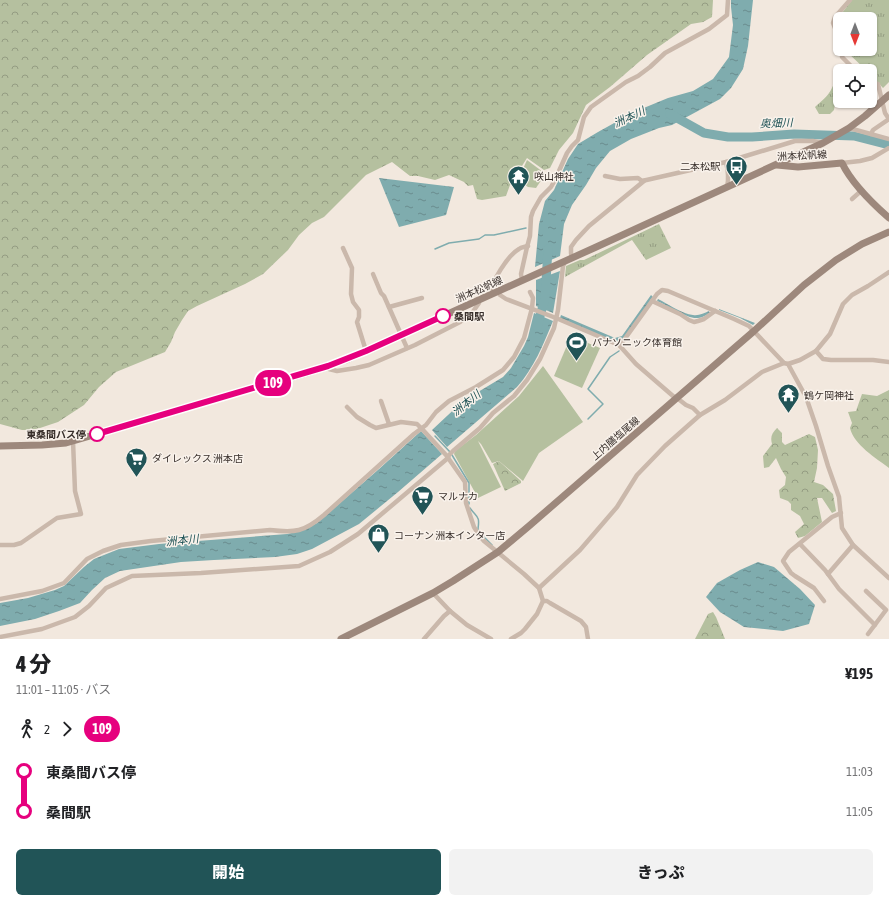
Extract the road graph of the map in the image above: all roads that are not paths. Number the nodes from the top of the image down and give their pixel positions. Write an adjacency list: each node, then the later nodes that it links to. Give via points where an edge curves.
1 (728, 0): 25 (street, via 727,16 665,53 638,76 591,108 584,118 578,140 567,153 555,180 541,197 534,211)
2 (850, 0): 3 (street)
3 (839, 12)
4 (842, 56): 5 (street)
5 (849, 64)
6 (877, 84): 8 (street)
7 (889, 94): 8 (main road)
8 (882, 101): 9 (street); 10 (main road)
9 (889, 119): 11 (street, via 872,130)
10 (847, 129): 11 (street); 13 (main road)
11 (871, 134): 12 (street)
12 (889, 139)
13 (823, 143): 15 (street, via 795,141); 17 (main road)
14 (887, 149): 16 (street, via 860,162)
15 (726, 162): 19 (street); 20 (street)
16 (842, 163): 17 (main road, 洲本松帆線, via 798,167); 21 (main road)
17 (777, 165): 20 (main road, 洲本松帆線)
18 (605, 176): 19 (street, via 620,179 638,178)
19 (644, 181): 27 (street, via 589,226 572,247)
20 (727, 187): 27 (main road, 洲本松帆線)
21 (861, 191): 22 (street); 23 (main road)
22 (852, 199)
23 (889, 218)
24 (889, 232): 42 (main road, 上内膳塩尾線, via 862,244 836,260 804,285)
25 (528, 246): 31 (street, via 522,274); 34 (street, via 514,252 502,267 490,289)
26 (343, 248): 46 (street, via 352,268 351,294 359,310 357,322)
27 (572, 258): 28 (main road, 洲本松帆線)
28 (563, 263): 31 (main road, 洲本松帆線); 41 (street)
29 (889, 272): 47 (street, via 847,299 830,334)
30 (373, 274): 38 (street)
31 (525, 279): 32 (main road, 洲本松帆線)
32 (498, 291): 34 (main road, 洲本松帆線); 39 (street, via 500,296)
33 (530, 292): 39 (street)
34 (490, 295): 36 (main road, 洲本松帆線)
35 (422, 298): 38 (street)
36 (478, 300): 43 (main road, 洲本松帆線); 45 (street, via 480,303 472,313 460,322)
37 (652, 301): 40 (street, via 694,322); 40 (street, via 664,290); 44 (street)
38 (389, 307): 43 (street)
39 (533, 308): 41 (street); 56 (street, via 524,338 514,357 503,370 449,400)
40 (715, 311): 42 (street, via 749,326)
41 (556, 318): 44 (street); 59 (street, via 548,344 527,380 514,396)
42 (754, 331): 49 (street); 51 (main road, 上内膳塩尾線)
43 (401, 335): 45 (street); 46 (main road, 洲本松帆線)
44 (619, 346): 51 (street, via 636,364)
45 (407, 348): 50 (street, via 356,368 337,370 329,369)
46 (366, 351): 50 (main road, 洲本松帆線)
47 (816, 351): 48 (street, via 823,359); 49 (street)
48 (889, 362)
49 (786, 364): 54 (street, via 762,372); 60 (street, via 806,397 839,497)
50 (328, 366): 57 (main road, 洲本松帆線)
51 (677, 398): 54 (street); 64 (main road, 上内膳塩尾線)
52 (381, 401): 55 (street)
53 (347, 407): 55 (street, via 357,417 376,428)
54 (700, 415): 67 (street, via 637,475 617,507 580,550)
55 (389, 424): 56 (street, via 414,423)
56 (422, 429): 59 (street); 70 (street, via 309,526 288,532 270,530 121,545 102,551 87,560 64,583 42,591)
57 (73, 441): 58 (main road, 洲本松帆線, via 51,445); 62 (street, via 75,491 81,514 58,518 21,543)
58 (0, 446)
59 (449, 454): 64 (street, via 465,482 466,504 474,527 484,541); 76 (street, via 358,534 330,552 299,566 132,576 106,588 75,616 42,629)
60 (841, 513): 61 (street, via 832,517); 63 (street, via 842,528)
61 (800, 544): 65 (street); 72 (street, via 789,552 783,561 791,573 814,588)
62 (0, 545)
63 (853, 545): 65 (street); 66 (street)
64 (498, 552): 67 (street); 69 (main road, 上内膳塩尾線)
65 (828, 574): 74 (street)
66 (889, 578)
67 (539, 588): 71 (street)
68 (866, 591): 74 (street, via 886,610)
69 (433, 593): 73 (street); 77 (main road, 上内膳塩尾線)
70 (0, 599)
71 (543, 601): 80 (street, via 525,629); 81 (street, via 581,621 586,627)
72 (824, 601)
73 (450, 611): 78 (street); 79 (street)
74 (875, 625): 75 (street)
75 (868, 634)
76 (0, 637)
77 (341, 639)
78 (424, 639)
79 (491, 639)
80 (511, 639)
81 (588, 639)

